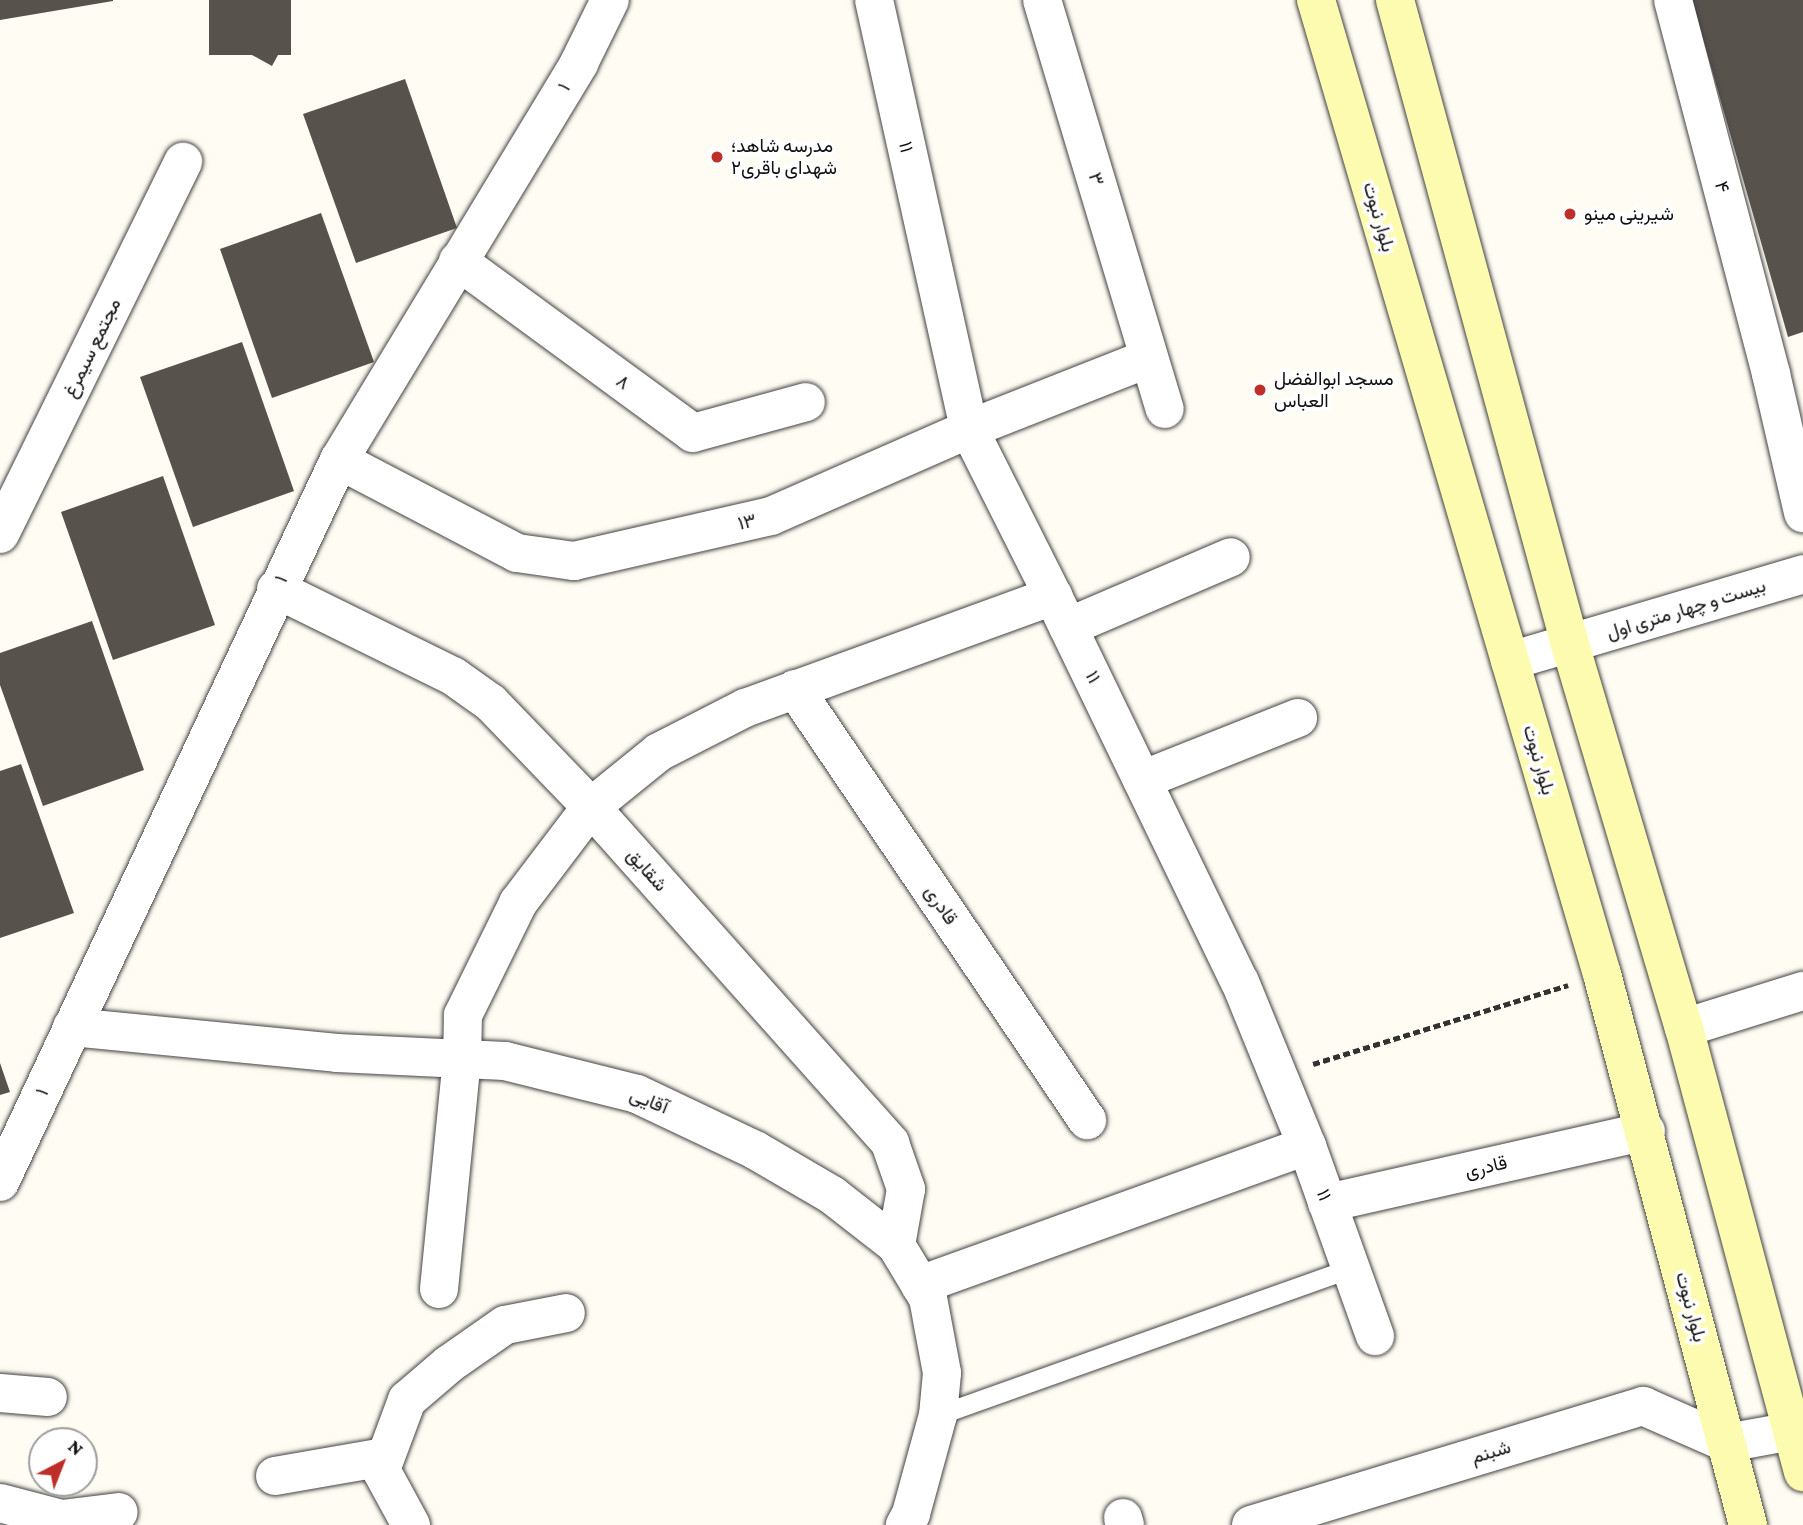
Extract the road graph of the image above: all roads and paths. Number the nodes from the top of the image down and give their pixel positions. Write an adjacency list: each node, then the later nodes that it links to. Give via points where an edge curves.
1 (610, 0): 8 (street, ۱, via 579,63)
2 (874, 0): 13 (street, ۱۱)
3 (1042, 0): 9 (street, ۳)
4 (1315, 0): 22 (main road, بلوار نبوت)
5 (1395, 0): 21 (main road)
6 (1673, 0): 10 (street, ۴)
7 (183, 162): 16 (street, مجتمع سیمرغ)
8 (458, 261): 11 (street, ۸, via 693,433); 14 (street, ۱)
9 (1149, 358): 12 (street, ۳); 13 (street, ۱۳)
10 (1787, 370): 15 (street, ۴)
11 (806, 402)
12 (1165, 409)
13 (969, 429): 14 (street, ۱۳, via 771,516 574,561 517,553); 20 (street, ۱۱)
14 (340, 460): 19 (street, ۱)
15 (1803, 513)
16 (0, 534)
17 (1231, 557): 20 (street)
18 (1803, 574): 21 (street, بیست و چهار متری اول)
19 (276, 589): 26 (street, شقایق, via 453,676 491,703); 29 (street, ۱)
20 (1061, 611): 23 (street); 25 (street, ۱۱)
21 (1570, 644): 22 (street, بیست و چهار متری اول); 30 (main road)
22 (1510, 661): 27 (main road, بلوار نبوت)
23 (794, 689): 26 (street, via 745,708 659,752); 33 (street, قادری)
24 (1298, 718): 25 (street)
25 (1142, 779): 32 (street, ۱۱, via 1240,982)
26 (591, 807): 31 (street, via 518,903 463,1015); 38 (street, شقایق, via 890,1143 906,1189)
27 (1602, 974): 32 (path); 34 (main road, بلوار نبوت)
28 (1803, 991): 30 (street)
29 (72, 1027): 31 (street, آقایی, via 337,1053); 36 (street, ۱)
30 (1684, 1028): 47 (main road)
31 (462, 1059): 38 (street, آقایی, via 505,1061 638,1094 755,1150 832,1195); 41 (street)
32 (1278, 1075): 35 (street, ۱۱)
33 (1087, 1120)
34 (1646, 1131): 37 (street, قادری); 48 (main road, بلوار نبوت)
35 (1307, 1146): 37 (street, ۱۱); 40 (street)
36 (0, 1182)
37 (1327, 1203): 39 (street, ۱۱)
38 (896, 1245): 40 (street, آقایی)
39 (1350, 1268): 43 (street, ۱۱); 46 (lane)
40 (920, 1285): 46 (street, آقایی, via 928,1298 943,1373)
41 (439, 1289)
42 (566, 1313): 49 (street, via 505,1325 449,1364 407,1400)
43 (1375, 1336)
44 (0, 1393): 45 (street)
45 (48, 1397)
46 (938, 1415): 55 (street, آقایی)
47 (1797, 1431): 48 (street); 50 (main road)
48 (1727, 1443): 56 (street, شبنم, via 1643,1406); 57 (main road, بلوار نبوت)
49 (384, 1457): 51 (street); 54 (street, via 381,1470)
50 (1803, 1472)
51 (275, 1476)
52 (0, 1503): 53 (street, via 62,1519)
53 (119, 1512)
54 (411, 1525)
55 (905, 1525)
56 (1251, 1525)
57 (1748, 1525)

